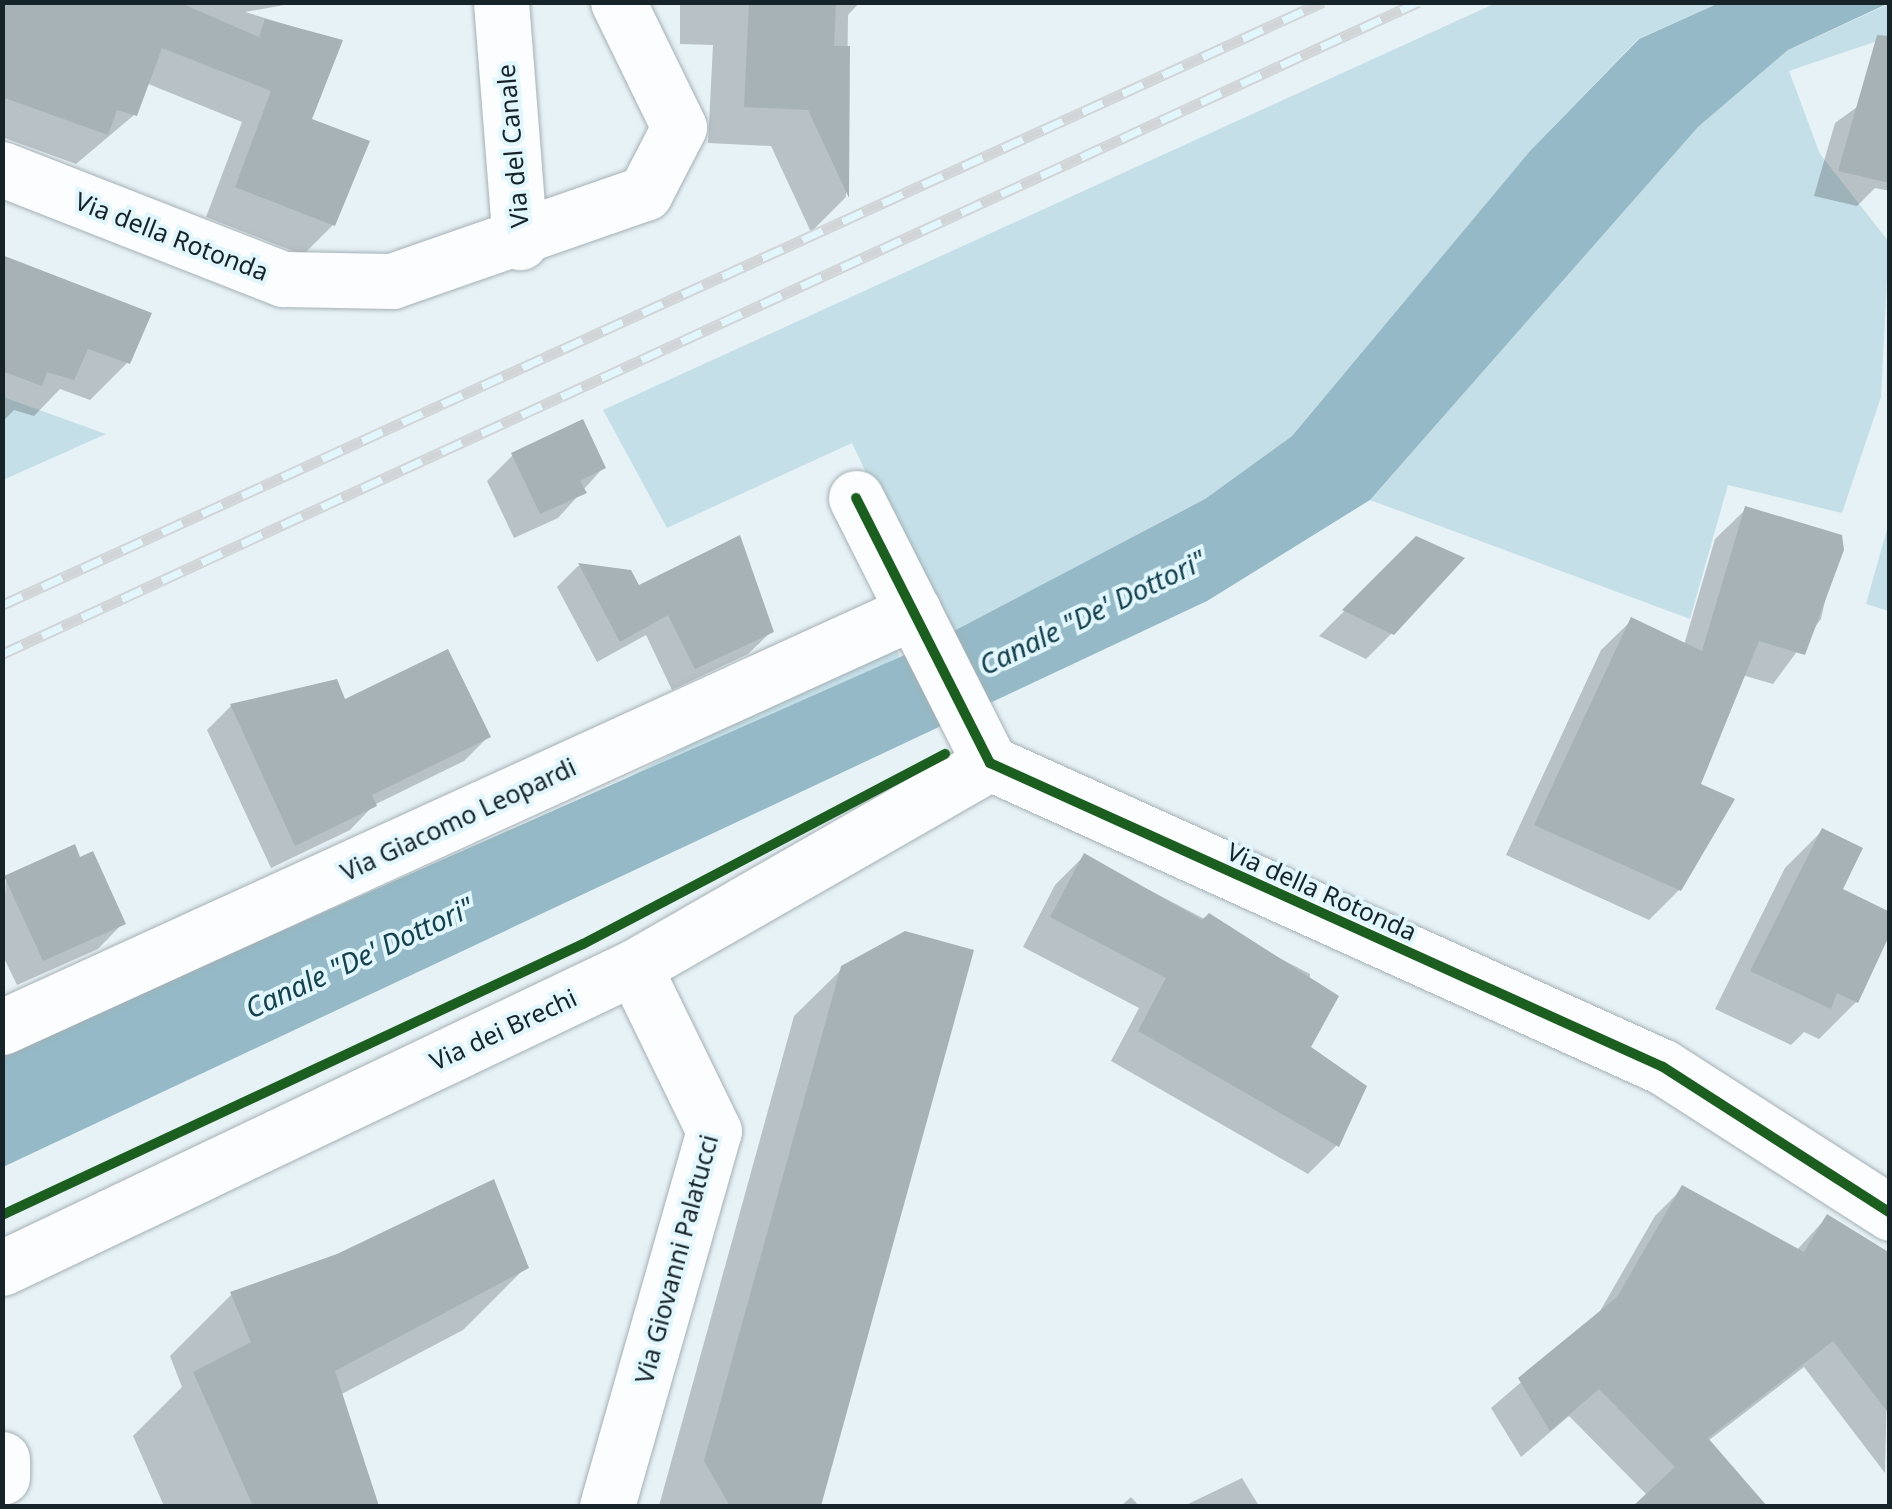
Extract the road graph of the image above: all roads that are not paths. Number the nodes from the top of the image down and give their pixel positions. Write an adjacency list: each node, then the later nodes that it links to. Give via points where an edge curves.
1 (501, 2): 4 (street, Via del Canale)
2 (618, 2): 4 (street, Via del Canale, via 679,127 645,193)
3 (2, 169): 4 (street, Via della Rotonda, via 282,279 392,282)
4 (520, 242)
5 (856, 498): 6 (street)
6 (920, 628): 7 (street); 9 (street, Via Giacomo Leopardi)
7 (990, 764): 8 (street, Via dei Brechi); 10 (street, Via della Rotonda, via 1662,1067)
8 (634, 967): 11 (street, Via dei Brechi); 14 (street, Via Giovanni Palatucci, via 714,1131)
9 (2, 1026)
10 (1890, 1213)
11 (2, 1268)
12 (2, 1459): 13 (street)
13 (2, 1477)
14 (607, 1506)

